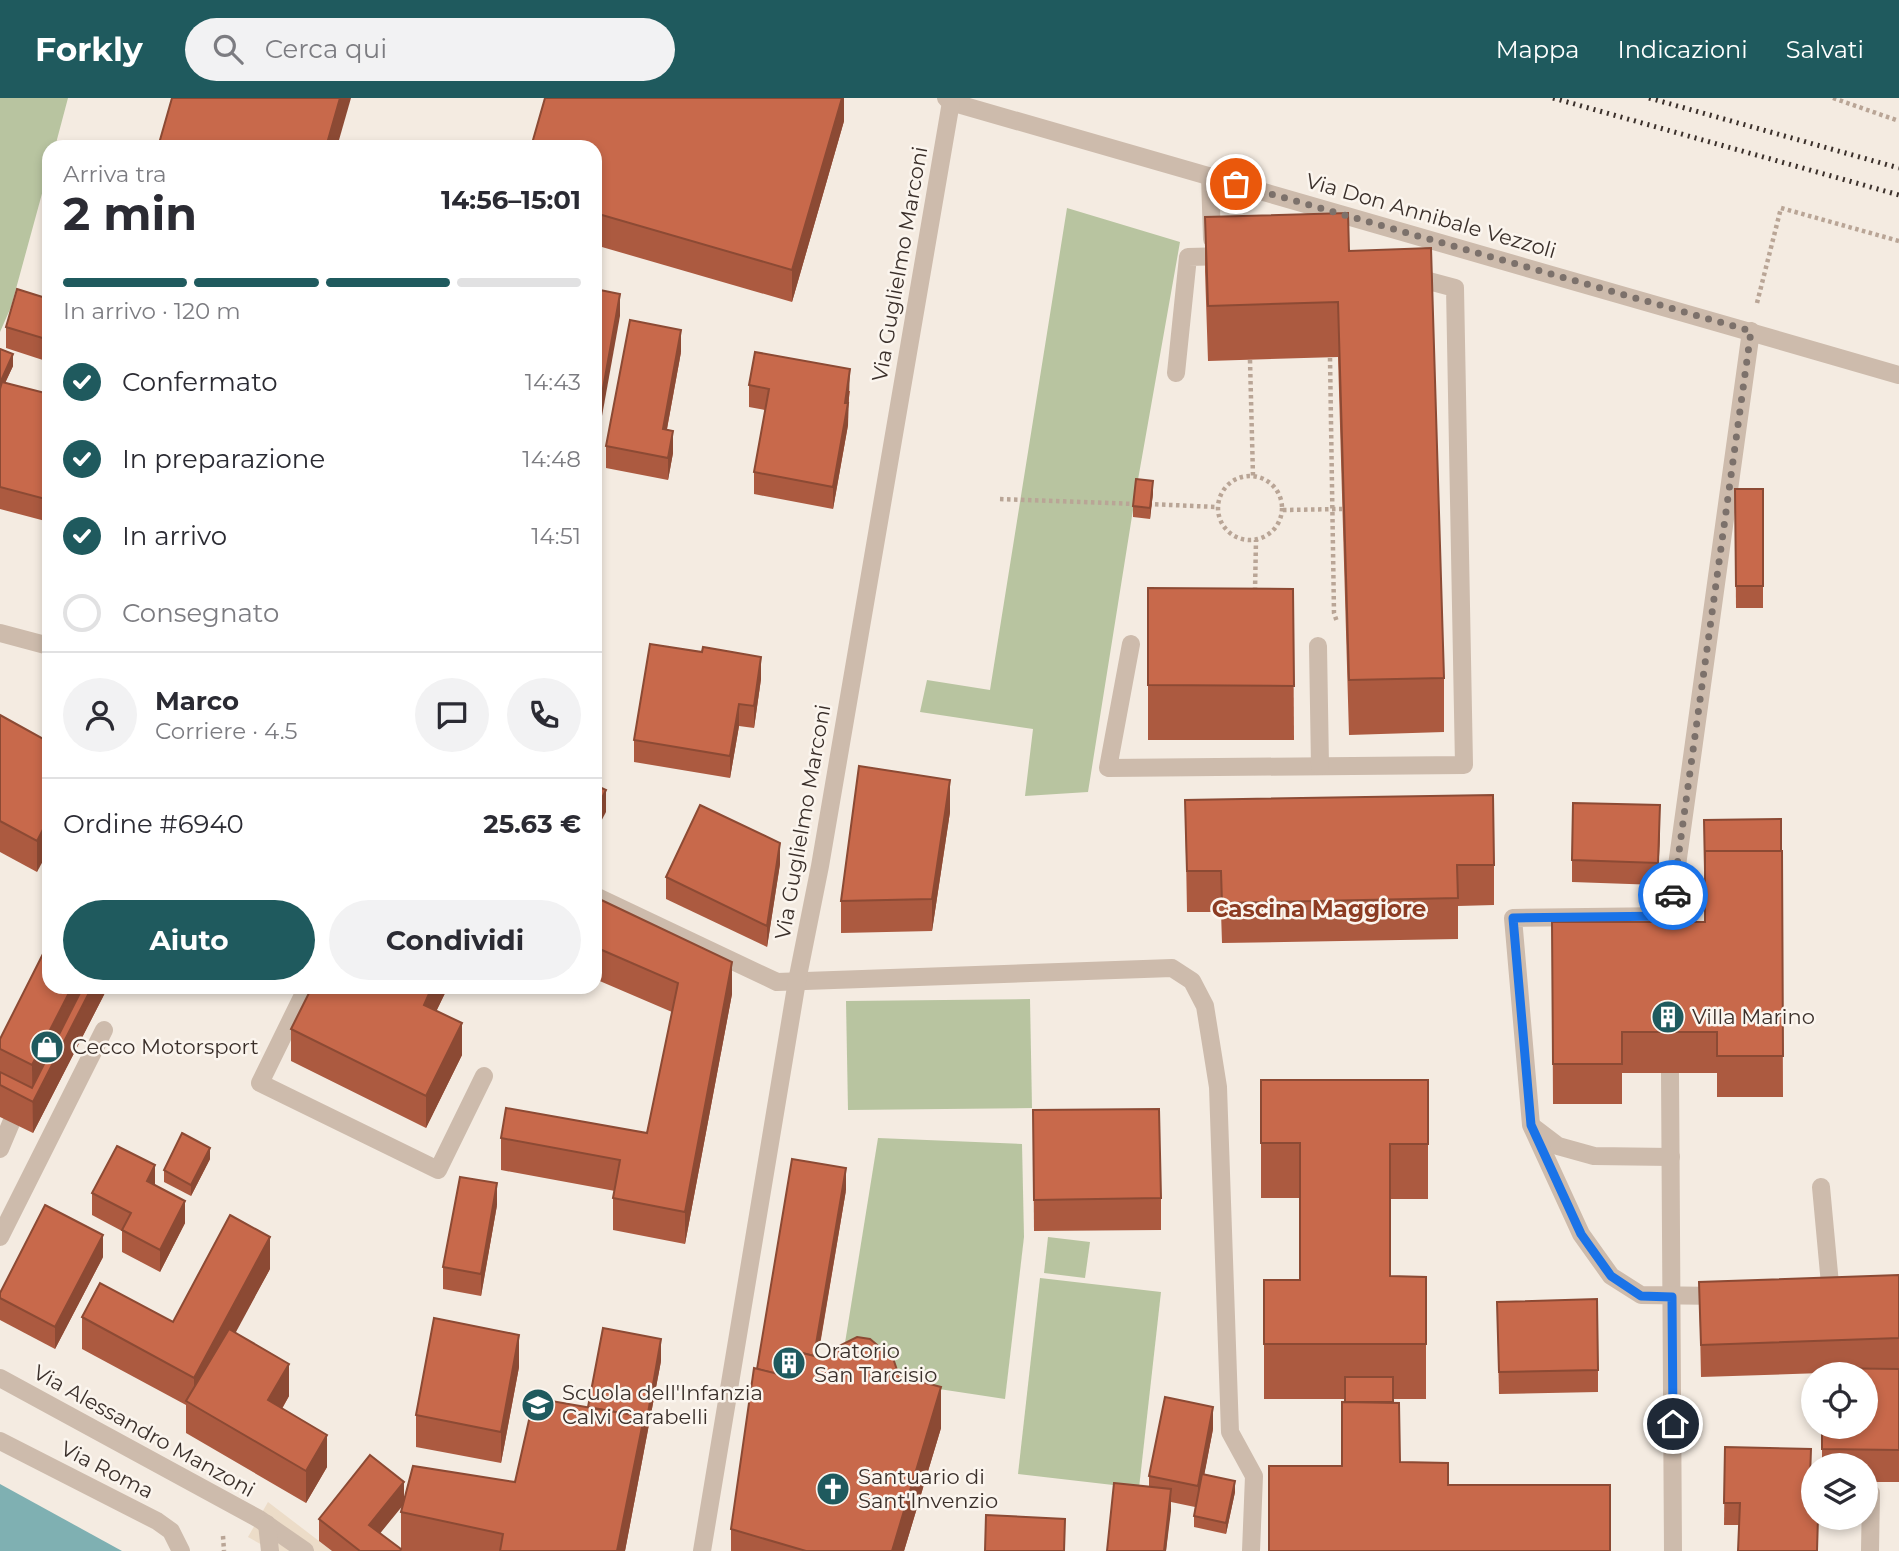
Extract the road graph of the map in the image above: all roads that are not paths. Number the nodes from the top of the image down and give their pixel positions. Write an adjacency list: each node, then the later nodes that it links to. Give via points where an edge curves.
1 (948, 100): 2 (street, Via Don Annibale Vezzoli); 17 (street, Via Guglielmo Marconi, via 823,853)
2 (1210, 176): 4 (street); 6 (street, Via Don Annibale Vezzoli)
3 (1252, 255): 4 (street)
4 (1212, 257): 7 (street, via 1188,257)
5 (1393, 271): 13 (street, via 1455,288 1464,765)
6 (1751, 331): 8 (street, Via Don Annibale Vezzoli); 15 (street)
7 (1176, 373)
8 (1899, 375)
9 (0, 633): 10 (street)
10 (42, 644)
11 (1131, 644): 13 (street, via 1108,768)
12 (1318, 646): 13 (street)
13 (1320, 766)
14 (602, 899): 17 (street, via 777,982)
15 (1670, 916): 16 (street); 23 (street, via 1513,918)
16 (1670, 939)
17 (797, 981): 38 (street, Via Guglielmo Marconi); 39 (street, via 1172,968 1192,981 1205,1006 1219,1087 1230,1432 1254,1476)
18 (304, 994): 21 (street, via 260,1083 438,1170)
19 (104, 1030): 27 (street)
20 (1670, 1073): 25 (street)
21 (484, 1076)
22 (11, 1123): 24 (street)
23 (1531, 1125): 25 (street, via 1558,1146 1594,1156); 30 (street, via 1581,1234 1611,1276 1641,1296)
24 (0, 1149)
25 (1671, 1157): 30 (street)
26 (1821, 1188): 28 (street, via 1831,1295)
27 (0, 1237)
28 (1805, 1295)
29 (1738, 1296): 30 (street)
30 (1672, 1297): 40 (street)
31 (0, 1378): 33 (street, Via Alessandro Manzoni)
32 (0, 1441): 35 (street, Via Roma, via 149,1517 171,1531)
33 (267, 1524): 36 (street, Via Alessandro Manzoni); 37 (street, Via Alessandro Manzoni)
34 (1870, 1530): 41 (street)
35 (181, 1551)
36 (270, 1551)
37 (305, 1551)
38 (702, 1551)
39 (1251, 1551)
40 (1673, 1551)
41 (1870, 1551)

